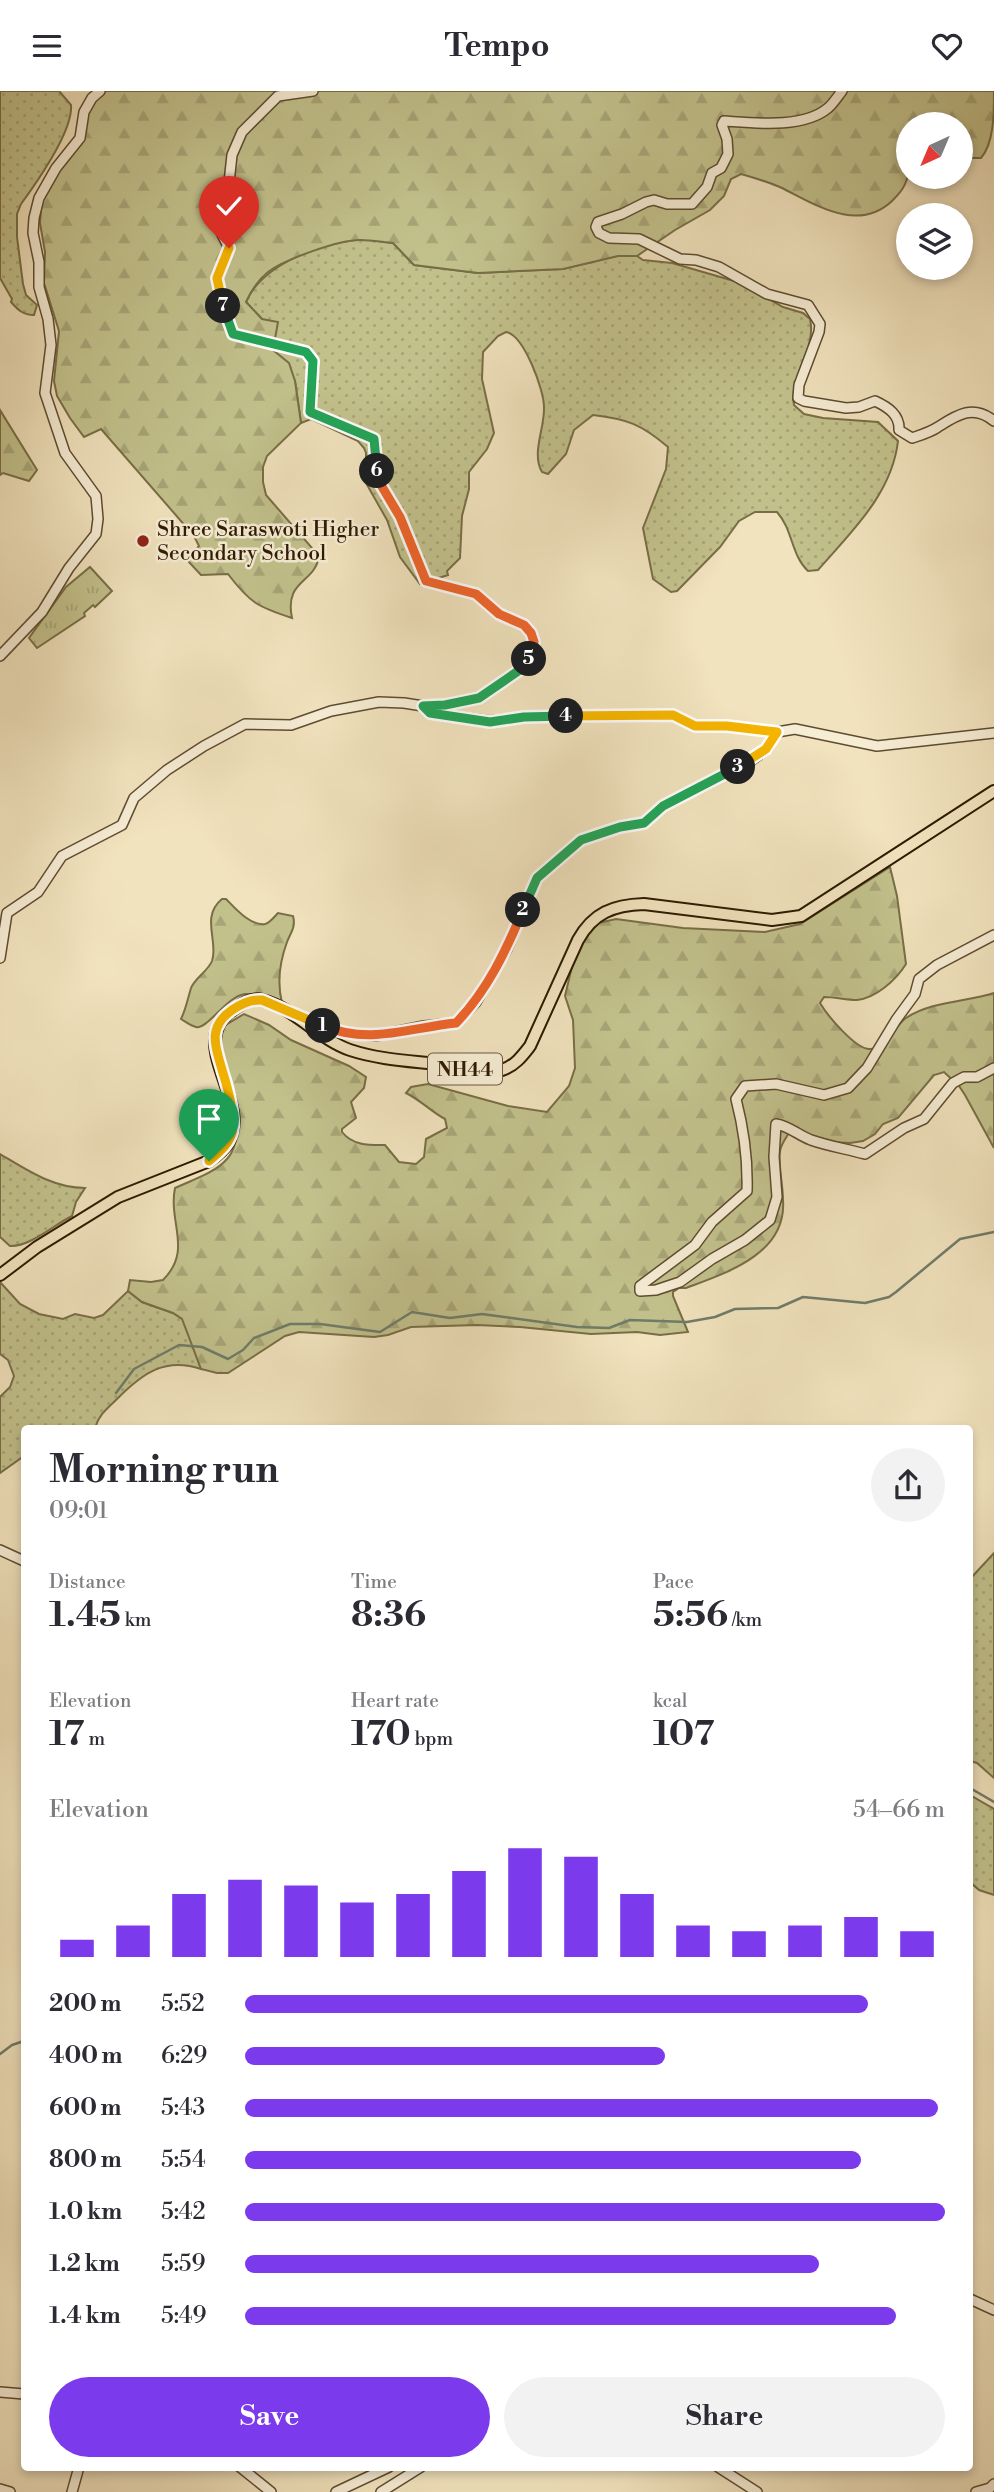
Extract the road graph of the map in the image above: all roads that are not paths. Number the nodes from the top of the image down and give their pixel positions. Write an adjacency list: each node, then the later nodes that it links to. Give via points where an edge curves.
1 (100, 91): 5 (street, via 84,112 80,138 39,198 33,233 51,345 45,394 65,453 96,496 96,534 42,612)
2 (313, 91): 6 (street, via 278,96 242,132 232,155 228,192 215,221 229,248 217,278 233,334 306,352 313,361 310,412 374,439 378,480 400,517 426,581 476,594 531,633 534,642 527,665 479,698)
3 (842, 91): 4 (street, via 827,109 807,118 773,125 724,121 728,154 692,204 654,200 598,222 596,227 609,238 639,239 680,259 719,267 767,294 807,305 820,332 799,385 798,398 804,401 846,408 876,401 892,412 899,430 912,438 937,429 955,415 986,415)
4 (994, 421)
5 (0, 656)
6 (423, 706): 7 (street, via 430,713 490,722 524,717 673,715 695,726); 11 (street, via 379,702 291,725 245,724 204,746 134,799 122,825 62,856 38,892 6,913)
7 (777, 732): 8 (street, via 795,729 877,746); 12 (street, via 751,761 663,806 644,823 581,840 537,878 507,949 476,1002 456,1023 375,1036 338,1032)
8 (994, 733)
9 (994, 791): 12 (main road, NH44, via 801,916 772,921 643,904 622,905 596,916 578,940 530,1046 502,1070 479,1071 350,1050)
10 (994, 935): 13 (street, via 919,979 915,994 867,1068 848,1088 824,1095 776,1083 745,1086 736,1099 748,1167 747,1192 712,1222 695,1245 640,1286 640,1291 680,1282 770,1220 777,1197 776,1123 814,1141 865,1153 924,1119 953,1083)
11 (0, 958)
12 (293, 1015): 14 (main road, NH44, via 253,999 216,1026 213,1042 233,1128 219,1153 118,1197)
13 (994, 1068)
14 (0, 1275)
15 (0, 1550): 16 (street)
16 (21, 1560)
17 (973, 2300): 18 (street)
18 (994, 2310)
19 (0, 2392): 20 (street)
20 (21, 2394)
21 (78, 2471): 29 (street)
22 (245, 2471): 30 (street)
23 (380, 2471): 31 (street)
24 (415, 2471): 32 (street)
25 (724, 2471): 33 (street)
26 (994, 2484): 34 (street)
27 (0, 2489): 28 (street)
28 (10, 2492)
29 (72, 2492)
30 (271, 2492)
31 (336, 2492)
32 (381, 2492)
33 (757, 2492)
34 (976, 2492)

